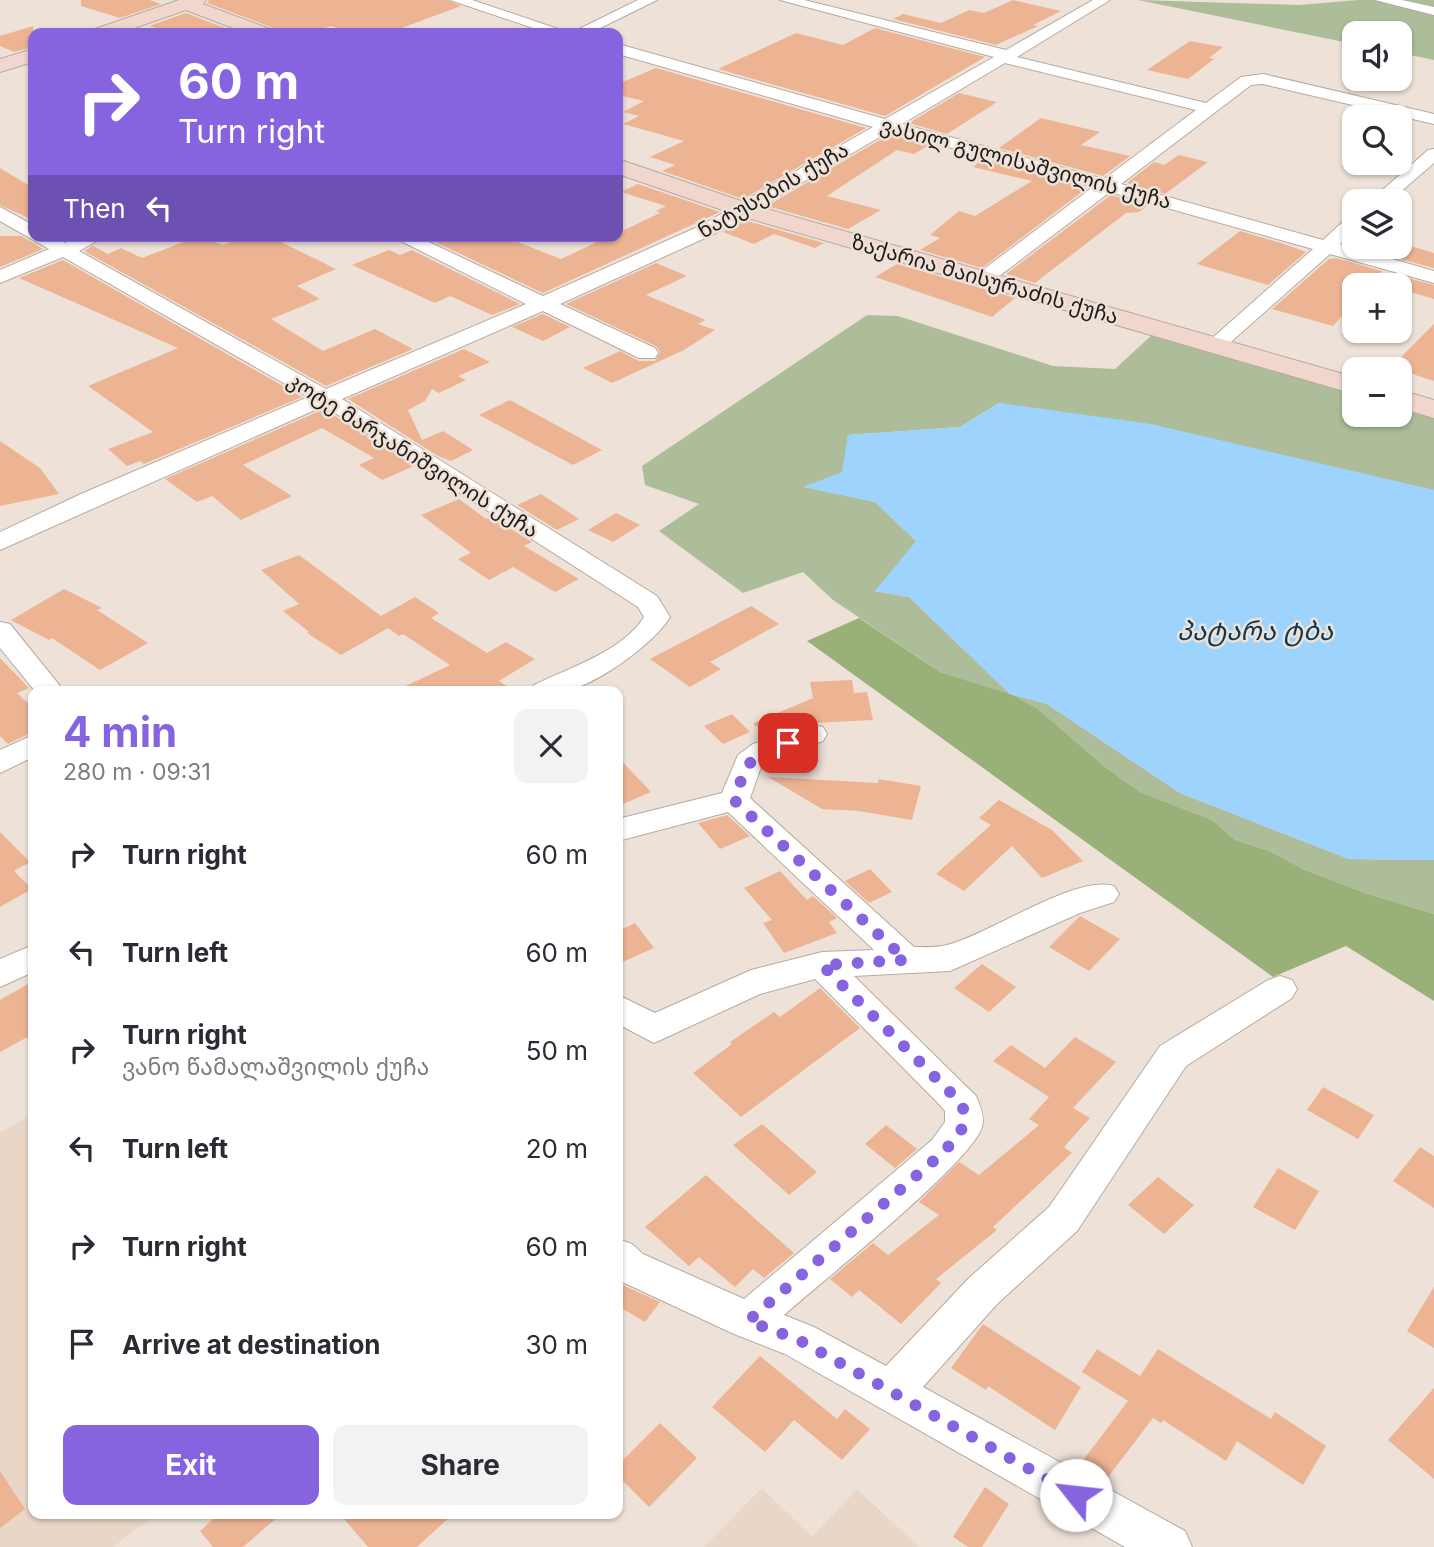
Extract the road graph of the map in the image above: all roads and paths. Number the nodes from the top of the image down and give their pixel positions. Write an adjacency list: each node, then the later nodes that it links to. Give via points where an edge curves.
1 (457, 0): 10 (street)
2 (650, 0): 11 (street)
3 (787, 0): 13 (street)
4 (1102, 0): 13 (street, ნატუსების ქუჩა)
5 (1382, 0): 7 (street)
6 (198, 2): 8 (street); 9 (street)
7 (1434, 11)
8 (117, 28)
9 (253, 28)
10 (547, 28)
11 (589, 28)
12 (623, 50): 18 (street, ვასილ გულისაშვილის ქუჩა)
13 (1004, 56): 16 (street); 18 (street, ნატუსების ქუჩა)
14 (28, 60): 15 (street)
15 (0, 66)
16 (1207, 108): 17 (street, via 1247,80 1263,79); 21 (street)
17 (1434, 119)
18 (884, 126): 21 (street, ვასილ გულისაშვილის ქუჩა); 23 (street, ნატუსების ქუჩა)
19 (1434, 154): 22 (street)
20 (623, 168): 23 (street, ზაქარია მაისურაძის ქუჩა)
21 (1106, 183): 30 (street, ვასილ გულისაშვილის ქუჩა); 34 (street)
22 (1393, 189)
23 (742, 209): 34 (street, ზაქარია მაისურაძის ქუჩა); 35 (street, ნატუსების ქუჩა, via 709,229)
24 (0, 214): 25 (street)
25 (28, 230)
26 (1342, 233): 30 (street)
27 (49, 242): 31 (street, კოტე მარჯანიშვილის ქუჩა)
28 (82, 242): 31 (street)
29 (413, 242): 35 (street)
30 (1327, 246): 33 (street, ვასილ გულისაშვილის ქუჩა); 36 (street)
31 (63, 250): 32 (street); 39 (street, კოტე მარჯანიშვილის ქუჩა)
32 (0, 277)
33 (1434, 277)
34 (983, 279): 36 (street, ზაქარია მაისურაძის ქუჩა)
35 (545, 303): 37 (street); 39 (street, ნატუსების ქუჩა)
36 (1216, 345): 38 (street, ზაქარია მაისურაძის ქუჩა)
37 (647, 353)
38 (1342, 382)
39 (324, 397): 42 (street, ნატუსების ქუჩა); 45 (street, კოტე მარჯანიშვილის ქუჩა, via 648,601 657,617 640,638)
40 (1412, 403): 41 (street)
41 (1434, 409)
42 (0, 542)
43 (0, 631): 44 (street)
44 (46, 686)
45 (553, 686)
46 (813, 734): 49 (street, via 763,751 748,762)
47 (28, 748): 48 (street)
48 (0, 763)
49 (734, 800): 50 (street); 53 (street)
50 (623, 829)
51 (1103, 894): 53 (street, via 950,958)
52 (28, 960): 55 (street)
53 (906, 960): 54 (street)
54 (822, 965): 57 (street, via 751,983 654,1029); 59 (street, via 951,1093 963,1107 964,1126 945,1151)
55 (0, 974)
56 (1280, 989): 60 (street, via 1173,1056 1063,1219 983,1291)
57 (623, 1011)
58 (623, 1261): 59 (street)
59 (748, 1321): 60 (street, via 799,1340)
60 (891, 1391): 61 (street)
61 (1169, 1547)

